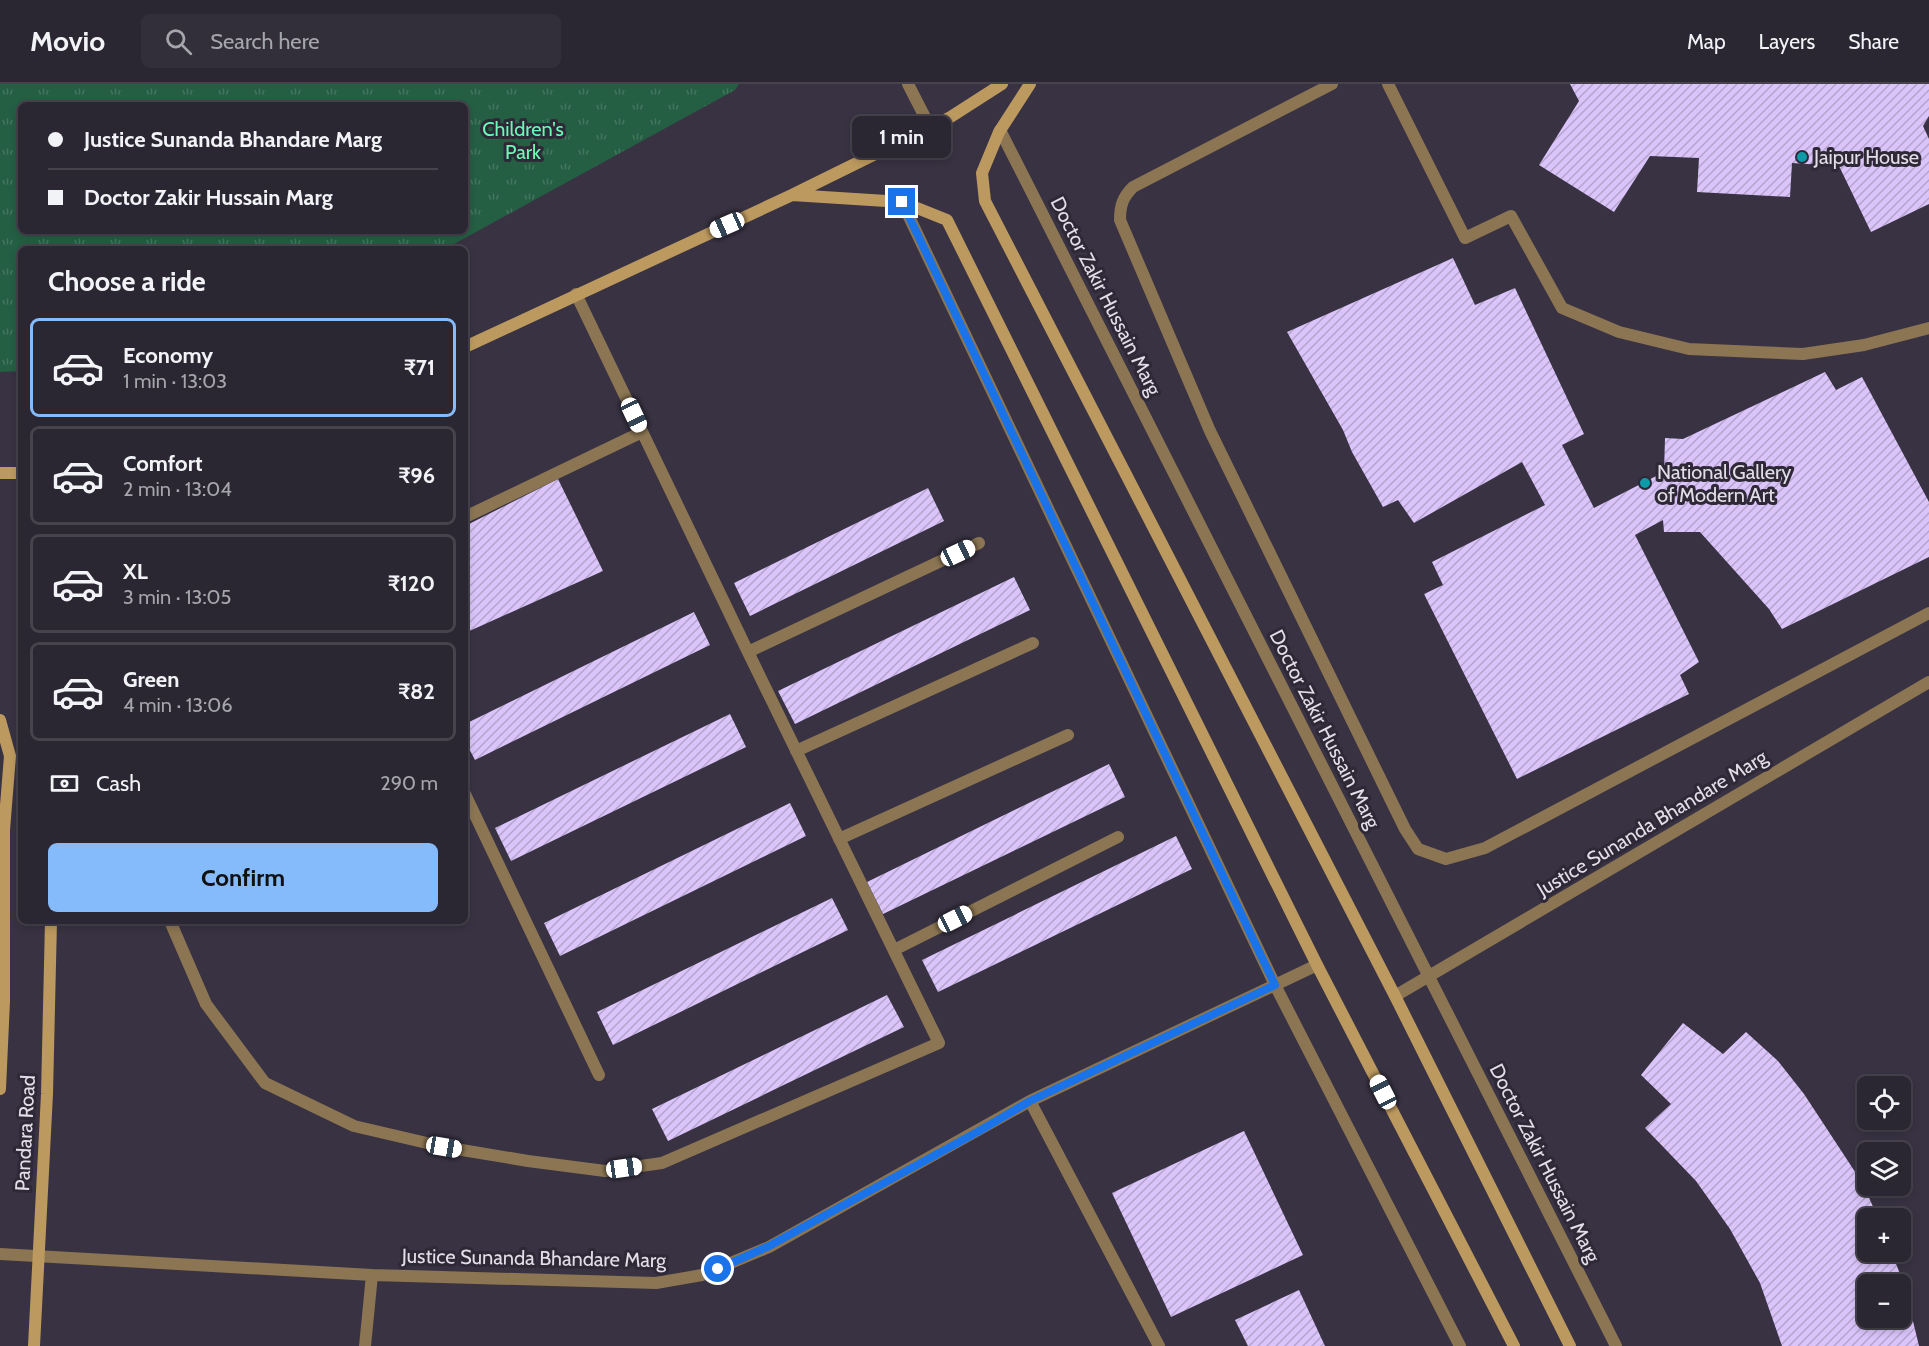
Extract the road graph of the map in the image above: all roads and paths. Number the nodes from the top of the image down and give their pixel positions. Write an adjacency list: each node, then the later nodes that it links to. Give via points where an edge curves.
1 (908, 84): 6 (street)
2 (1002, 84): 6 (main road)
3 (1030, 84): 7 (main road)
4 (1332, 84): 18 (street, via 1133,187 1124,196 1119,220 1210,430 1418,849 1446,859 1485,848)
5 (1388, 84): 11 (street, via 1465,238 1511,216 1562,308 1619,332 1689,349 1803,354 1864,345)
6 (930, 127): 8 (main road)
7 (1000, 130): 33 (street, Doctor Zakir Hussain Marg); 35 (main road, via 982,173 985,201)
8 (792, 195): 9 (main road); 10 (main road)
9 (902, 202): 32 (main road, via 947,220); 34 (street)
10 (576, 294): 12 (main road); 13 (street)
11 (1929, 328)
12 (468, 346)
13 (642, 432): 16 (street); 20 (street)
14 (0, 473): 15 (main road)
15 (18, 473)
16 (468, 516)
17 (979, 543): 20 (street)
18 (1929, 613)
19 (1033, 643): 24 (street)
20 (748, 652): 24 (street)
21 (1929, 682): 33 (street, Justice Sunanda Bhandare Marg)
22 (0, 720): 26 (main road, Pandara Road, via 10,756)
23 (1068, 735): 28 (street)
24 (796, 751): 28 (street)
25 (468, 800): 36 (street)
26 (2, 830): 37 (main road, Pandara Road, via 4,1001)
27 (1118, 837): 31 (street)
28 (839, 839): 31 (street)
29 (51, 924): 40 (main road, Pandara Road)
30 (171, 924): 31 (street, via 206,1004 265,1083 354,1126 444,1147 605,1171 662,1162 939,1043)
31 (894, 950)
32 (1317, 964): 34 (street, Justice Sunanda Bhandare Marg); 46 (main road)
33 (1429, 977): 35 (street, Justice Sunanda Bhandare Marg); 48 (street, Doctor Zakir Hussain Marg)
34 (1275, 985): 38 (street, Justice Sunanda Bhandare Marg); 45 (street)
35 (1395, 996): 47 (main road)
36 (599, 1075)
37 (0, 1089)
38 (1030, 1101): 41 (street, Justice Sunanda Bhandare Marg, via 769,1246 702,1275 656,1283); 44 (street)
39 (0, 1254): 40 (street, Justice Sunanda Bhandare Marg)
40 (39, 1256): 41 (street, Justice Sunanda Bhandare Marg); 42 (main road, Pandara Road)
41 (372, 1275): 43 (street)
42 (34, 1346)
43 (365, 1346)
44 (1159, 1346)
45 (1460, 1346)
46 (1514, 1346)
47 (1570, 1346)
48 (1616, 1346)

